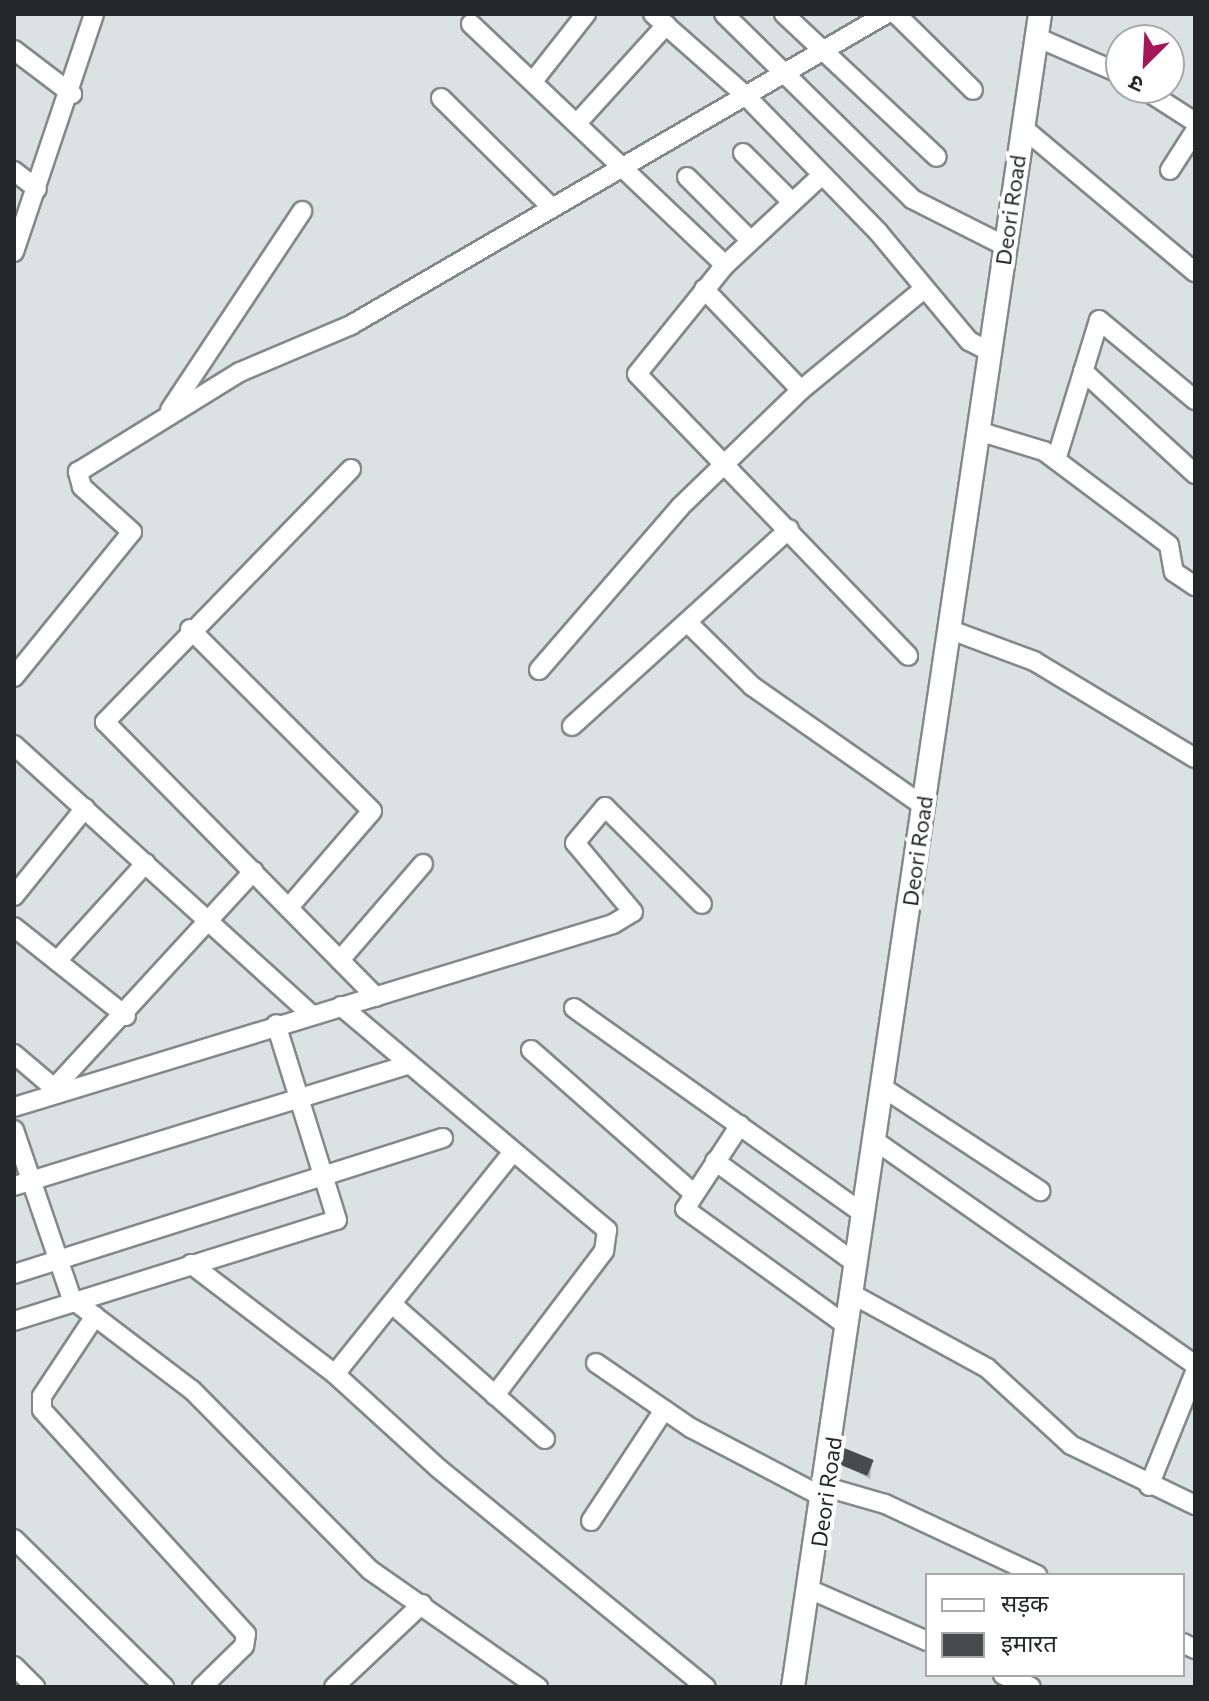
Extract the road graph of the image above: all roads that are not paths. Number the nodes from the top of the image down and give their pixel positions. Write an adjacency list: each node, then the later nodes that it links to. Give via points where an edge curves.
1 (94, 14): 17 (street)
2 (586, 14): 15 (street)
3 (724, 14): 14 (street)
4 (784, 14): 12 (street)
5 (886, 14): 12 (street)
6 (896, 14): 16 (street)
7 (1040, 14): 10 (street, Deori Road)
8 (659, 20): 18 (street); 21 (street)
9 (471, 24): 15 (street)
10 (1036, 37): 13 (street); 23 (street, Deori Road)
11 (14, 50): 17 (street)
12 (821, 50): 14 (street); 26 (street)
13 (1105, 67)
14 (783, 72): 18 (street); 37 (street, via 912,199)
15 (534, 80): 21 (street)
16 (973, 90)
17 (72, 94): 32 (street)
18 (745, 95): 27 (street); 30 (street)
19 (441, 98): 34 (street)
20 (1167, 104): 22 (street)
21 (579, 121): 27 (street)
22 (1195, 122)
23 (1022, 127): 37 (street, Deori Road); 40 (street)
24 (1195, 131): 28 (street)
25 (743, 153): 33 (street)
26 (937, 157)
27 (623, 162): 34 (street); 39 (street)
28 (1170, 170)
29 (14, 171): 32 (street)
30 (822, 175): 33 (street); 42 (street)
31 (687, 177): 36 (street)
32 (37, 189): 38 (street)
33 (791, 201): 36 (street)
34 (549, 205): 47 (street, via 351,325 259,363)
35 (302, 211): 47 (street)
36 (750, 240): 39 (street)
37 (1005, 246): 43 (street, Deori Road)
38 (14, 252)
39 (725, 265): 41 (street)
40 (1195, 272)
41 (704, 289): 45 (street); 50 (street, via 637,374)
42 (924, 289): 43 (street, via 969,341); 45 (street)
43 (989, 351): 48 (street, Deori Road)
44 (1083, 371): 46 (street, via 1096,323 1104,319); 49 (street); 52 (street)
45 (801, 390): 50 (street)
46 (1195, 400)
47 (167, 416): 60 (street, via 76,475 132,532)
48 (978, 431): 49 (street); 57 (street, Deori Road)
49 (1056, 460): 54 (street, via 1169,545 1174,572)
50 (727, 462): 53 (street); 59 (street)
51 (351, 469): 56 (street)
52 (1195, 474)
53 (789, 529): 55 (street); 58 (street)
54 (1195, 586)
55 (688, 623): 61 (street); 64 (street, via 752,686)
56 (190, 629): 68 (street, via 105,722); 71 (street, via 372,811)
57 (948, 629): 63 (street, via 1034,661); 64 (street, Deori Road)
58 (908, 656)
59 (539, 670)
60 (14, 677)
61 (572, 726)
62 (17, 754): 65 (street)
63 (1195, 758)
64 (922, 805): 85 (street, Deori Road)
65 (85, 808): 66 (street); 69 (street)
66 (146, 863): 72 (street); 75 (street)
67 (423, 864): 74 (street)
68 (254, 871): 71 (street); 72 (street)
69 (14, 896)
70 (702, 904): 76 (street, via 605,807 575,843 633,912)
71 (289, 907): 74 (street)
72 (212, 920): 79 (street); 80 (street)
73 (14, 927): 75 (street)
74 (340, 960): 76 (street)
75 (57, 961): 80 (street)
76 (376, 997): 77 (street)
77 (341, 1006): 79 (street); 84 (street)
78 (574, 1008): 89 (street)
79 (311, 1014): 81 (street)
80 (126, 1016): 86 (street)
81 (276, 1024): 86 (street); 87 (street)
82 (531, 1050): 98 (street)
83 (14, 1054): 86 (street)
84 (410, 1064): 87 (street); 93 (street)
85 (885, 1089): 92 (street, Deori Road); 97 (street)
86 (58, 1090): 88 (street)
87 (298, 1099): 95 (street); 96 (street)
88 (14, 1107)
89 (740, 1125): 94 (street); 99 (street)
90 (14, 1130): 96 (street)
91 (443, 1138): 95 (street)
92 (874, 1140): 99 (street, Deori Road); 111 (street)
93 (513, 1152): 106 (street); 114 (street, via 609,1235)
94 (715, 1161): 98 (street); 101 (street)
95 (325, 1177): 100 (street); 102 (street, via 336,1222)
96 (23, 1183): 100 (street)
97 (1040, 1191)
98 (692, 1192): 109 (street, via 686,1212)
99 (860, 1211): 101 (street, Deori Road)
100 (56, 1260): 103 (street); 105 (street)
101 (854, 1262): 104 (street, Deori Road)
102 (191, 1264): 105 (street); 113 (street)
103 (14, 1274)
104 (850, 1293): 109 (street, Deori Road); 117 (street, via 987,1368 1071,1445)
105 (72, 1299): 107 (street); 108 (street)
106 (392, 1304): 113 (street); 114 (street)
107 (95, 1316): 124 (street, via 228,1423 370,1570); 130 (street, via 42,1396 42,1410 246,1634 244,1646)
108 (14, 1321)
109 (847, 1326): 118 (street, Deori Road)
110 (596, 1363): 115 (street)
111 (1195, 1365)
112 (1195, 1372): 117 (street)
113 (335, 1374): 133 (street, via 438,1468)
114 (495, 1395): 116 (street)
115 (664, 1410): 118 (street); 120 (street)
116 (545, 1439)
117 (1149, 1486): 119 (street)
118 (826, 1493): 122 (street, via 885,1504); 123 (street, Deori Road)
119 (1195, 1505)
120 (591, 1521)
121 (14, 1539): 129 (street)
122 (1033, 1573)
123 (811, 1590): 125 (street); 134 (street, Deori Road)
124 (422, 1604): 131 (street); 132 (street)
125 (925, 1640)
126 (14, 1666): 128 (street)
127 (1008, 1677): 135 (street)
128 (35, 1687)
129 (164, 1687)
130 (202, 1687)
131 (334, 1687)
132 (538, 1687)
133 (706, 1687)
134 (793, 1687)
135 (1031, 1687)

